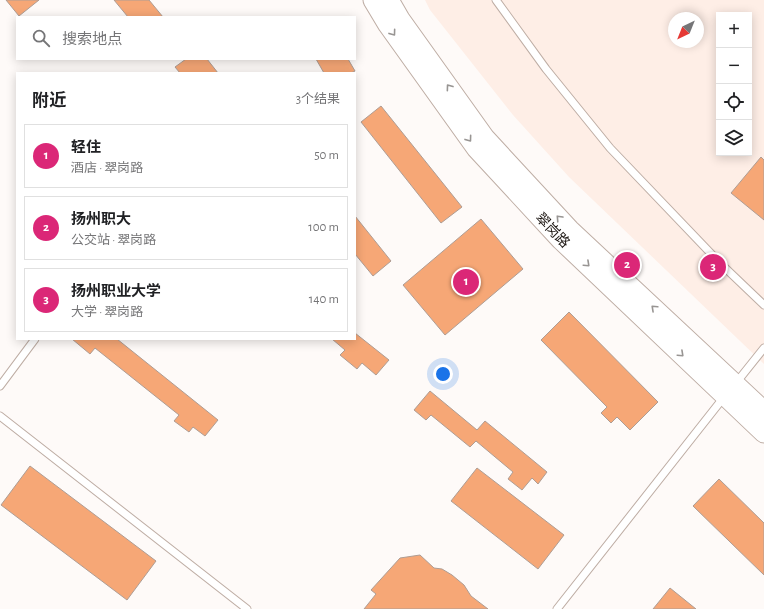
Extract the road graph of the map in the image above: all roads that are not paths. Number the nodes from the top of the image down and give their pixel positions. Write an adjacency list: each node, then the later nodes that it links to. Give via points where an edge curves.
1 (373, 0): 8 (main road, 翠岗路, one-way to 8, via 476,148 561,240)
2 (389, 0): 8 (main road, 翠岗路, one-way to 2, via 570,230 485,138)
3 (496, 0): 4 (lane, via 546,69 610,148 720,263)
4 (764, 305)
5 (34, 340): 7 (lane)
6 (764, 348): 8 (lane)
7 (0, 386)
8 (730, 390): 9 (main road, 翠岗路); 11 (main road, 翠岗路); 13 (lane)
9 (764, 411)
10 (0, 416): 12 (lane)
11 (764, 433)
12 (247, 609)
13 (557, 609)

